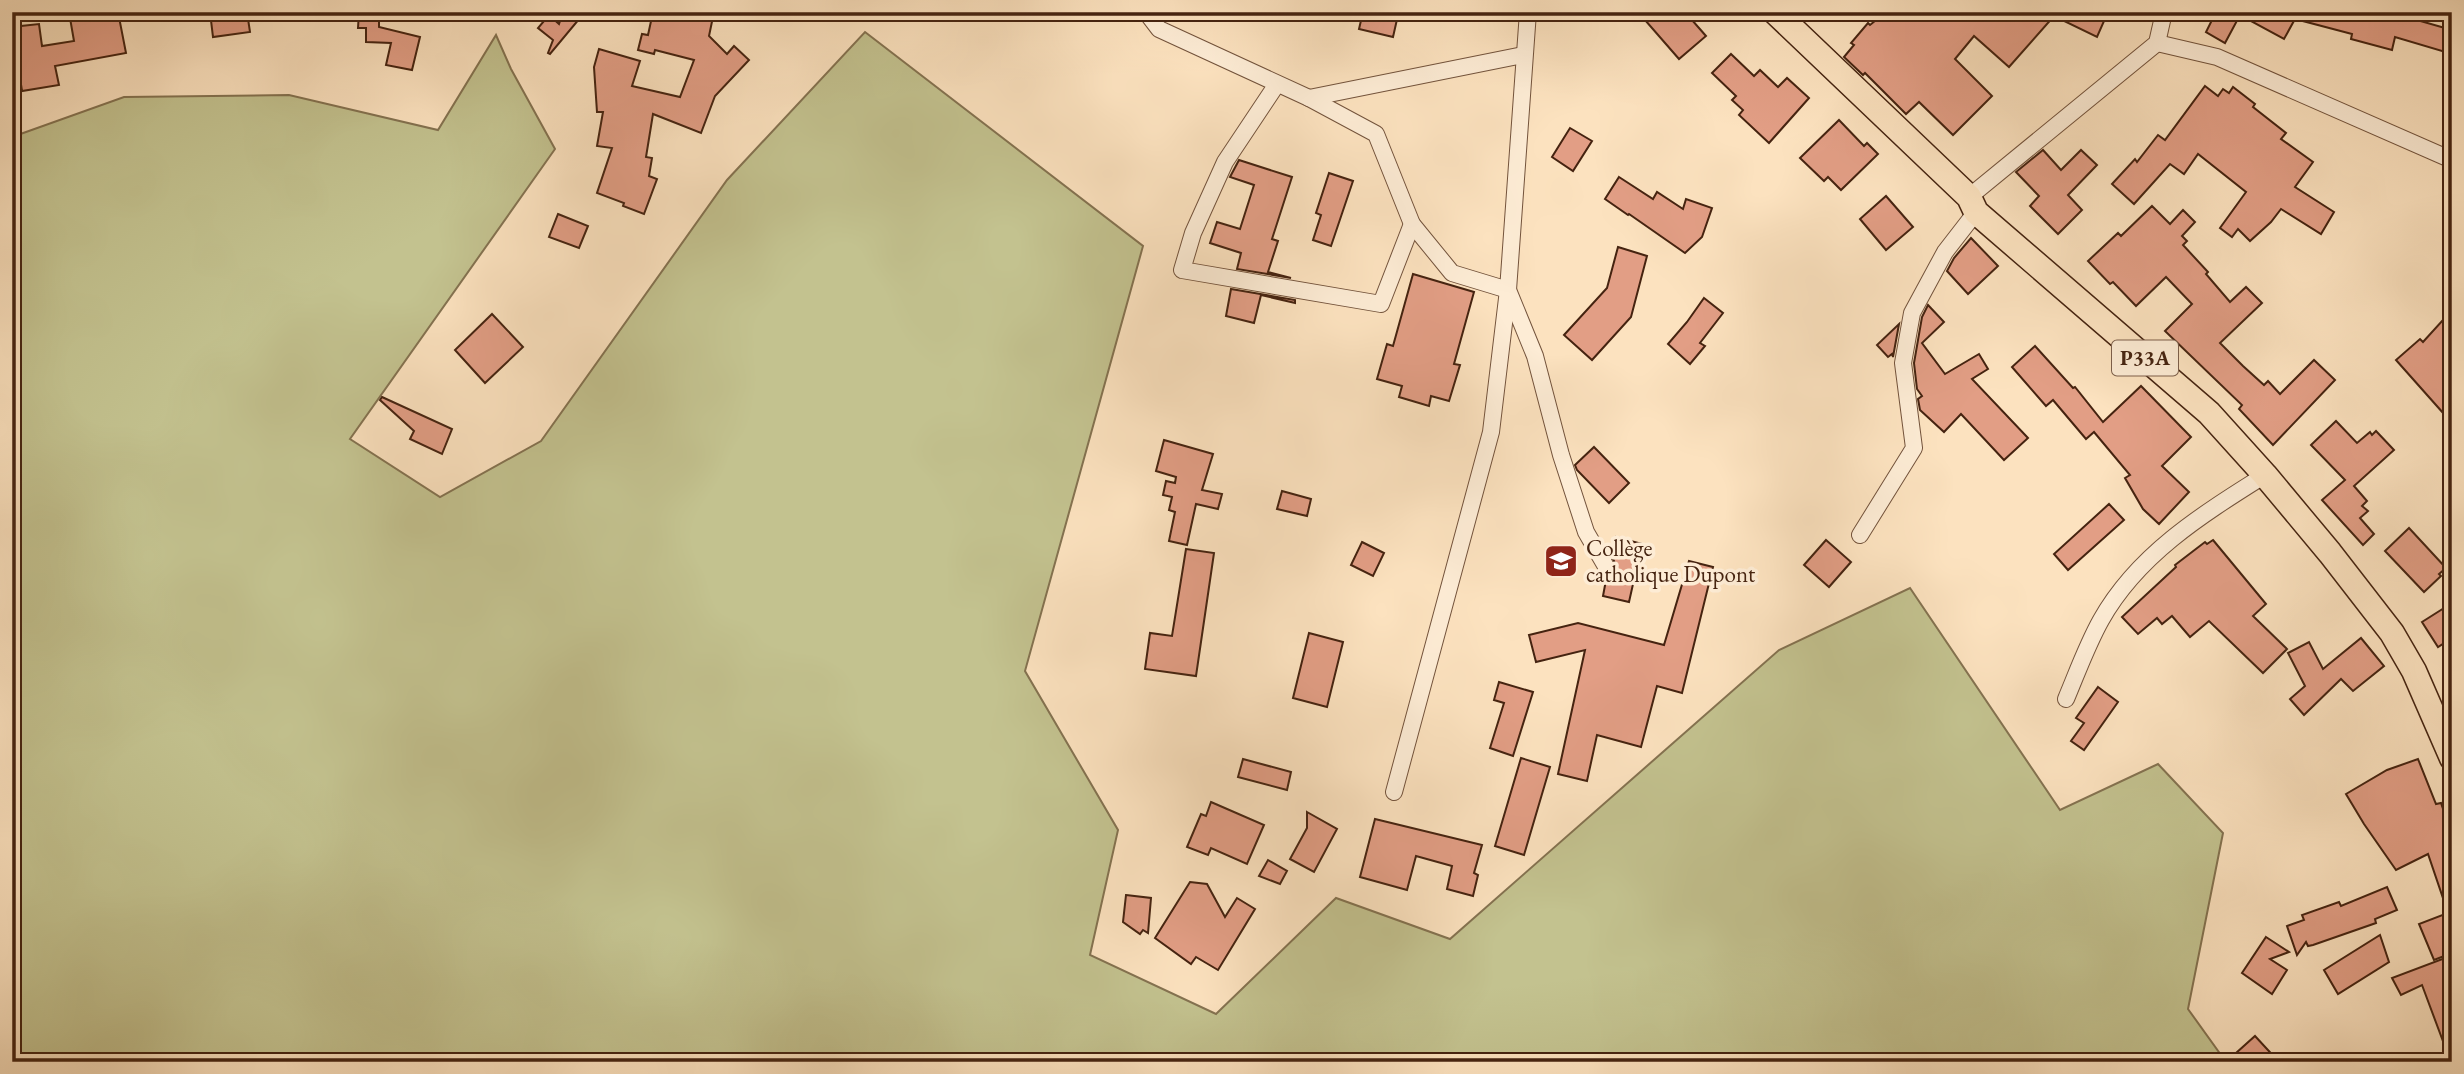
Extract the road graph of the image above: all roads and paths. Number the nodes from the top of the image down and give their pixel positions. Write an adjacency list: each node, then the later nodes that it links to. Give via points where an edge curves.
1 (1146, 12): 7 (street, via 1159,29)
2 (1528, 12): 6 (street)
3 (1774, 12): 10 (main road, P33A)
4 (2164, 12): 5 (street)
5 (2157, 43): 9 (street, via 2217,57); 10 (street)
6 (1523, 55): 8 (street); 12 (street)
7 (1277, 84): 8 (street); 11 (street, via 1225,162 1182,270 1381,304)
8 (1308, 98): 11 (street, via 1376,134)
9 (2450, 156)
10 (1973, 204): 13 (main road, P33A, via 2208,413); 14 (street, via 1912,313 1903,363 1914,448)
11 (1412, 224): 12 (street, via 1452,273)
12 (1508, 290): 15 (street, via 1535,356 1586,532); 18 (street, via 1491,432)
13 (2265, 475): 16 (street, via 2198,517 2127,582 2101,620); 17 (main road, P33A, via 2392,633)
14 (1860, 535)
15 (1608, 570)
16 (2066, 699)
17 (2452, 758)
18 (1394, 792)

